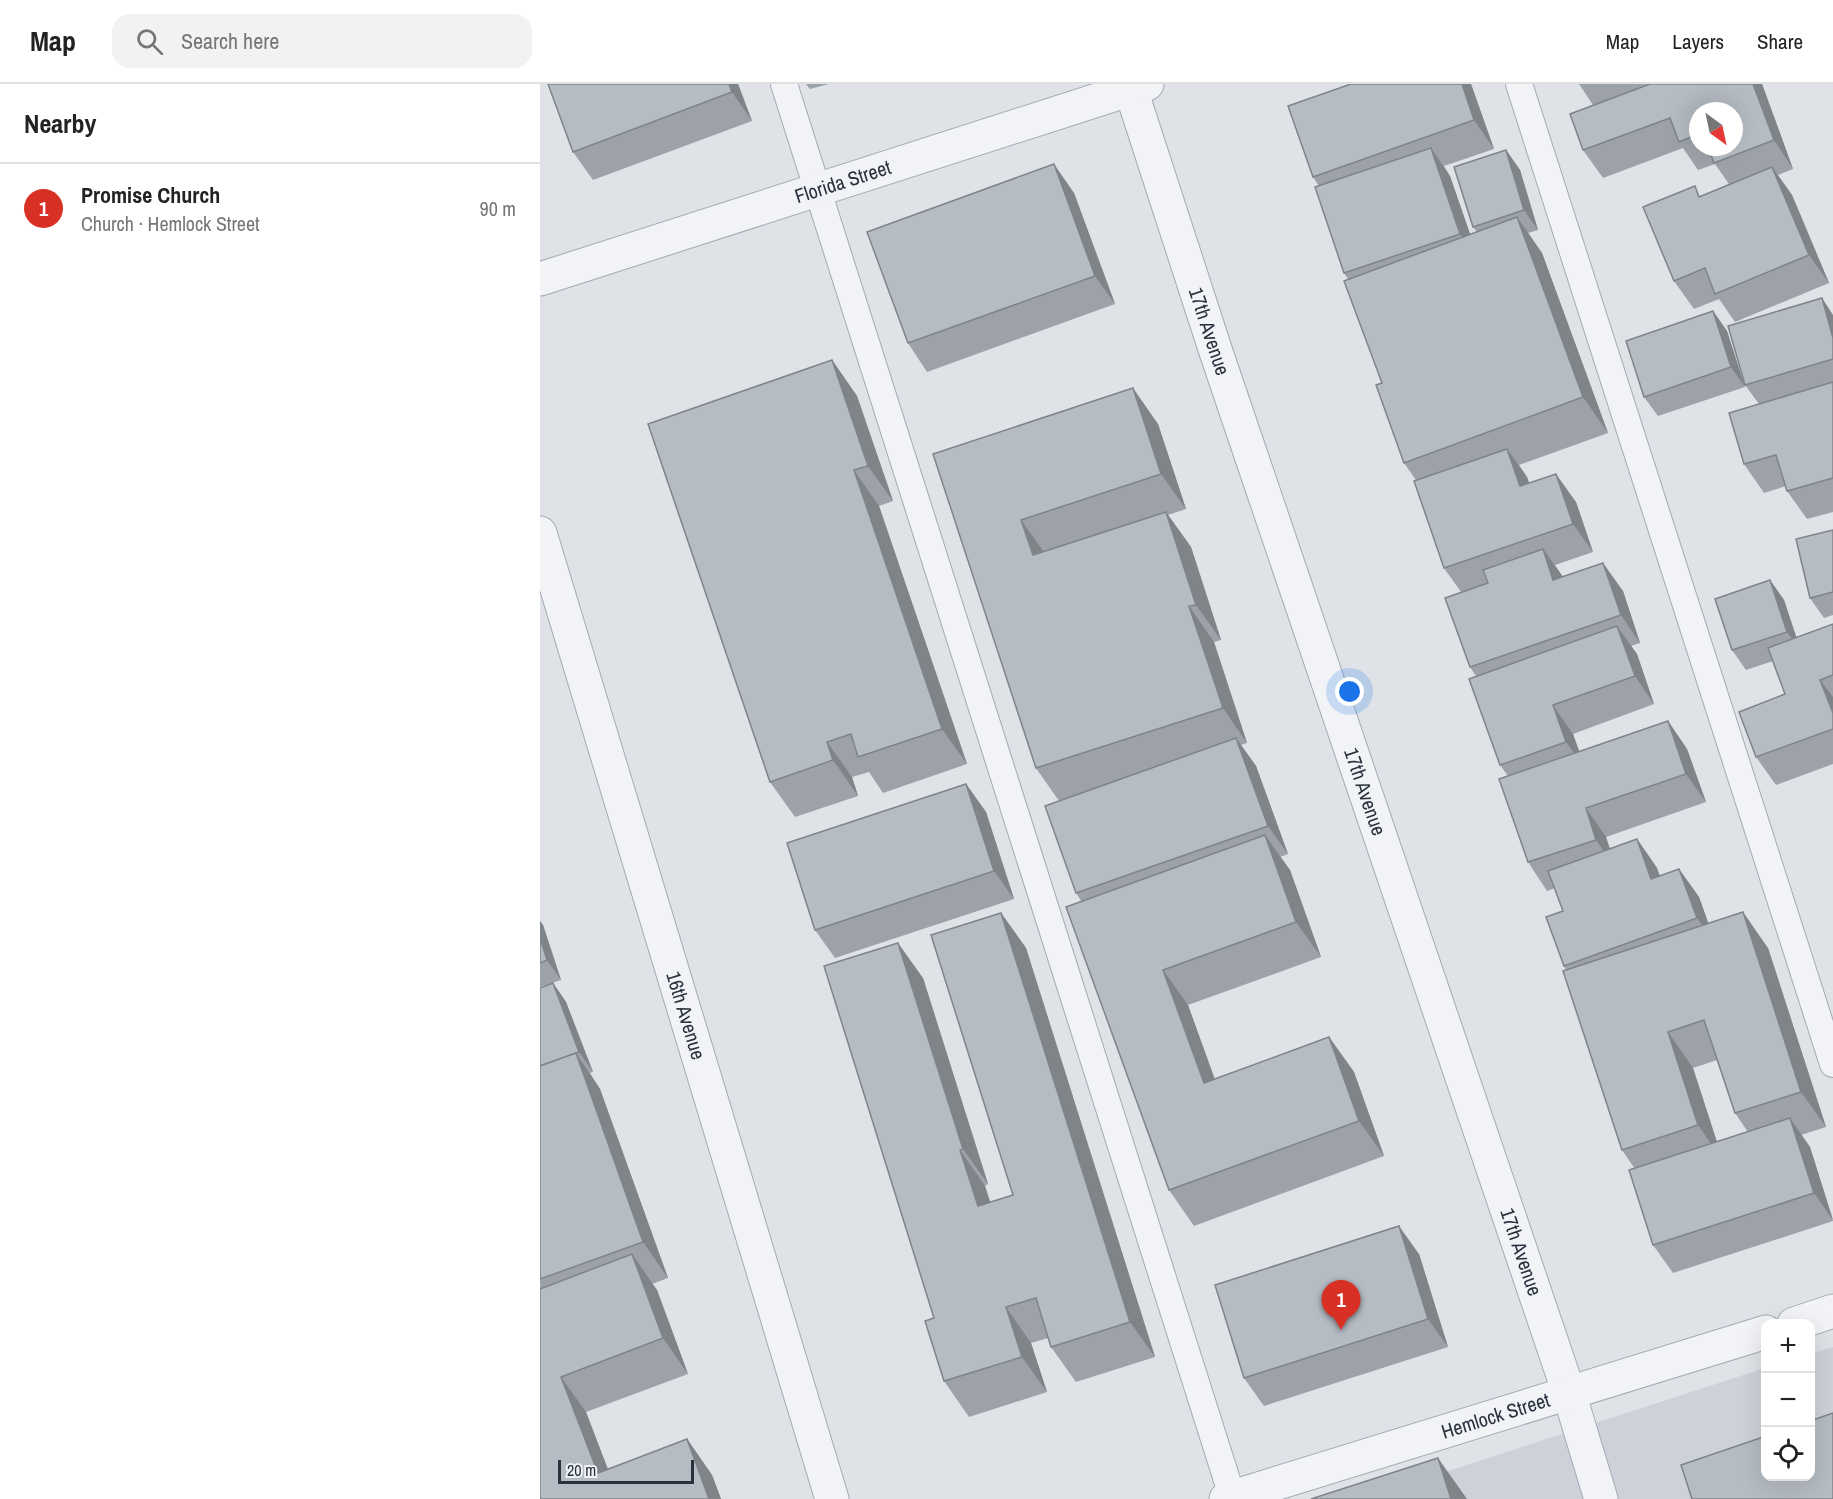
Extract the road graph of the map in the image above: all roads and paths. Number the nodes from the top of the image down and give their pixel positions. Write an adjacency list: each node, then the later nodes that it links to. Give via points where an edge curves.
1 (784, 84): 4 (lane)
2 (1519, 84): 7 (lane)
3 (1136, 86): 4 (street, Florida Street); 11 (street, 17th Avenue, via 1215,350)
4 (817, 190): 5 (street, Florida Street); 12 (lane)
5 (540, 279)
6 (540, 533): 13 (street, 16th Avenue)
7 (1833, 1064)
8 (1833, 1311): 9 (street)
9 (1807, 1319)
10 (1761, 1334): 11 (street, Hemlock Street)
11 (1569, 1393): 12 (street, Hemlock Street); 14 (street, 17th Avenue)
12 (1231, 1498)
13 (832, 1499)
14 (1601, 1499)

